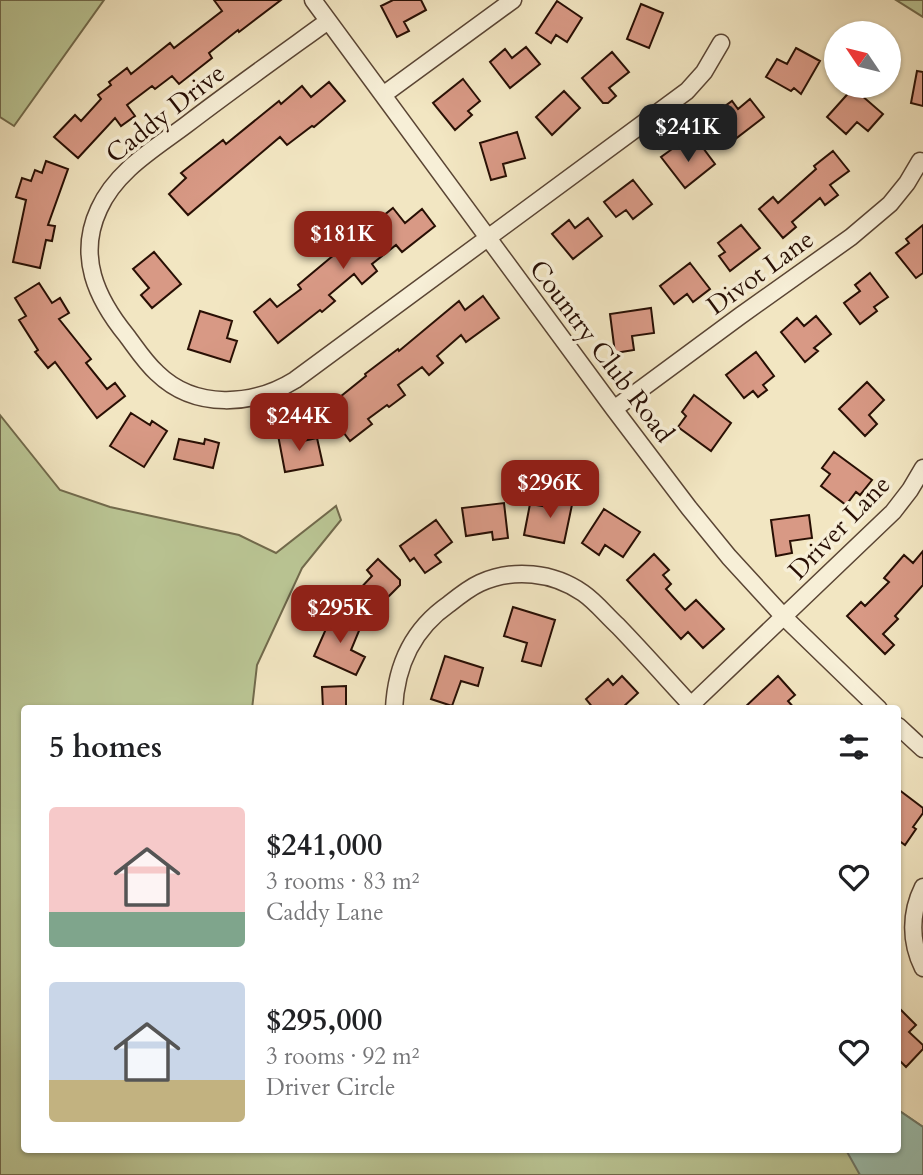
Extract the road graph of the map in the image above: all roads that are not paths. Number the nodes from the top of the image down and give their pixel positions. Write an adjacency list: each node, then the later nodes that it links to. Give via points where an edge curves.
1 (313, 0): 3 (street, Country Club Road)
2 (513, 0): 5 (street)
3 (328, 21): 5 (street, Country Club Road); 7 (street, Caddy Drive, via 124,172 110,188 96,217 90,260 99,294 118,326 156,373 181,390 217,400 254,398 295,380)
4 (721, 43): 7 (street, Caddy Drive, via 687,90)
5 (383, 95): 7 (street, Country Club Road)
6 (920, 161): 8 (street, Divot Lane, via 890,204 851,237)
7 (488, 238): 8 (street, Country Club Road)
8 (614, 409): 10 (street, Country Club Road, via 721,547)
9 (923, 468): 10 (street, Driver Lane, via 893,512)
10 (785, 617): 13 (street, Driver Lane); 14 (street, Country Club Road)
11 (394, 705): 12 (street, via 404,657 423,626 480,583 519,574 546,576 583,593 626,634)
12 (687, 705)
13 (691, 705)
14 (875, 705)
15 (901, 729): 16 (street)
16 (923, 749)
17 (923, 887): 18 (street, via 915,908 913,936)
18 (923, 968)

